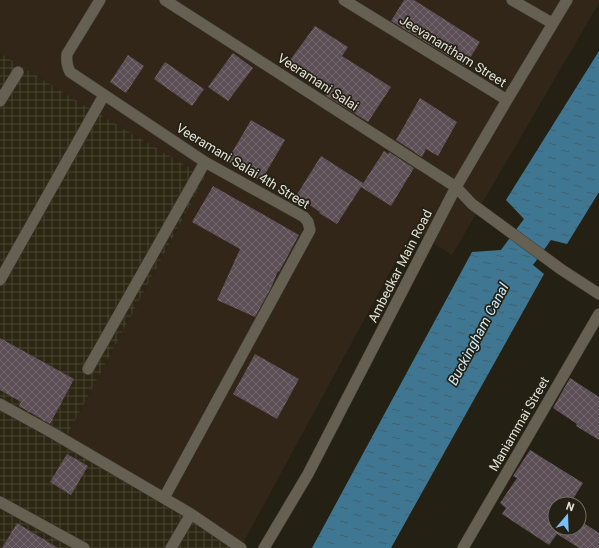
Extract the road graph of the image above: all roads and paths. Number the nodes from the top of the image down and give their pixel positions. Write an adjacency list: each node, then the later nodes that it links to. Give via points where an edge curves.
1 (100, 0): 8 (street, Veeramani Salai 4th Street, via 67,54 66,60 70,72)
2 (165, 0): 12 (street, Veeramani Salai)
3 (344, 0): 9 (street, Jeevanantham Street)
4 (512, 0): 6 (street)
5 (567, 0): 6 (street, Ambedkar Main Road)
6 (552, 24): 9 (street, Ambedkar Main Road)
7 (18, 72): 10 (street)
8 (104, 95): 11 (street, Veeramani Salai 4th Street); 13 (street)
9 (507, 100): 12 (street, Ambedkar Main Road)
10 (0, 101)
11 (206, 162): 16 (street); 18 (street, Veeramani Salai 4th Street, via 304,217 310,230)
12 (456, 188): 14 (street, Veeramani Salai, via 472,204); 24 (street, Ambedkar Main Road, via 308,474)
13 (0, 280)
14 (599, 294)
15 (599, 314): 25 (street, Maniammai Street)
16 (88, 369)
17 (0, 404): 18 (street)
18 (164, 498): 20 (street)
19 (0, 502): 21 (street)
20 (190, 514): 22 (street); 23 (street)
21 (84, 548)
22 (171, 548)
23 (241, 548)
24 (264, 548)
25 (463, 548)

